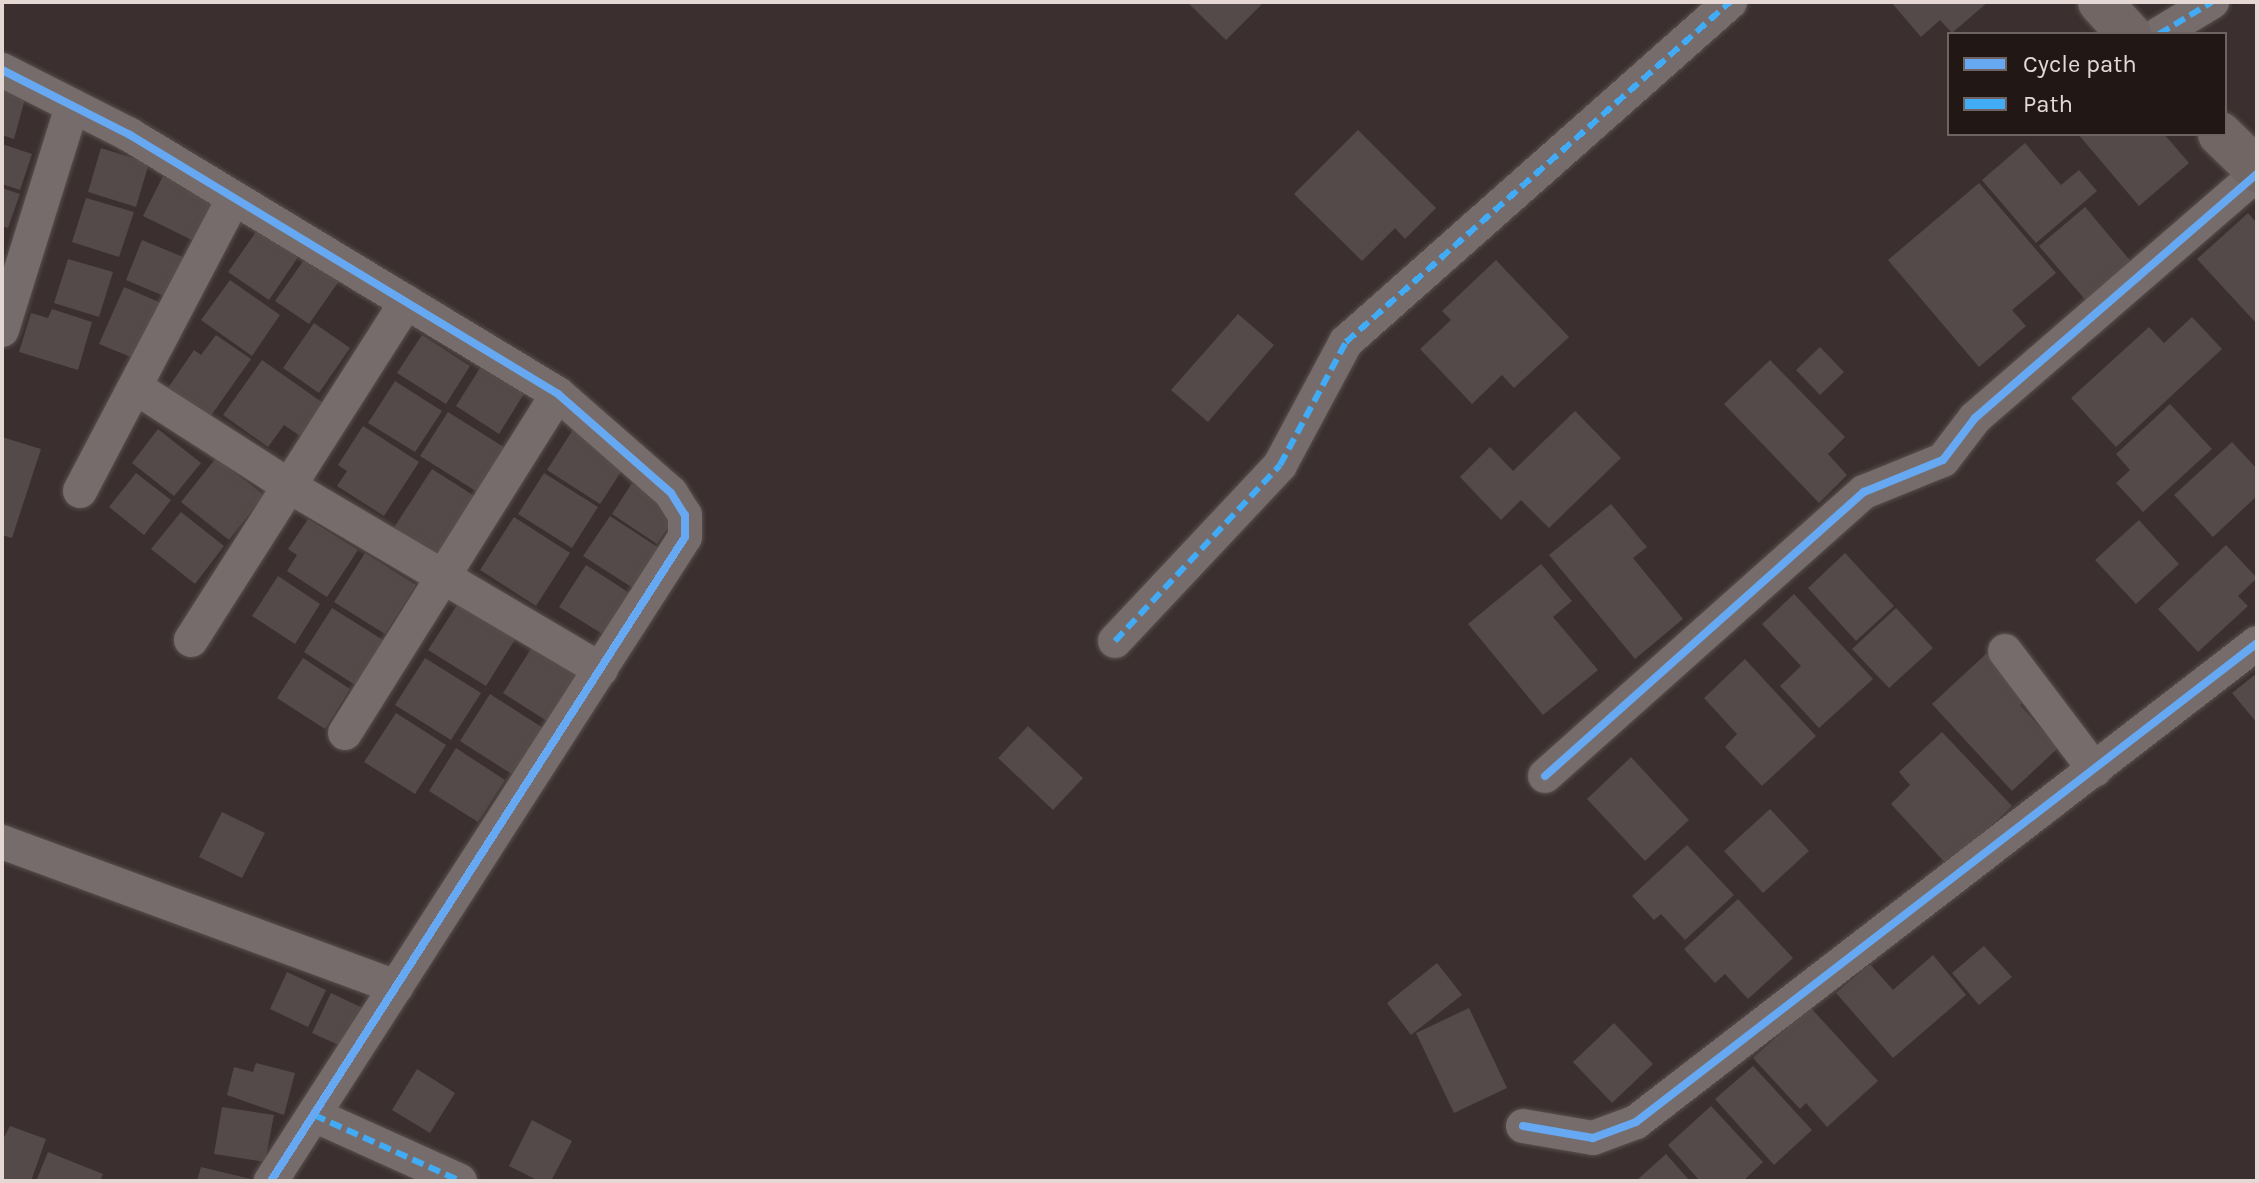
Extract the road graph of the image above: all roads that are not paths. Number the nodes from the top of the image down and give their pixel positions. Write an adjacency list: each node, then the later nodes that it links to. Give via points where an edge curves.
1 (1730, 2): 19 (street, via 1346,342 1280,465)
2 (2100, 2): 4 (street)
3 (2212, 2): 5 (street)
4 (2127, 32)
5 (2162, 32)
6 (2, 70): 7 (street)
7 (72, 106): 10 (street); 12 (street)
8 (2222, 136): 9 (street)
9 (2257, 172): 25 (street, via 1998,397 1943,460 1864,492)
10 (234, 198): 11 (street); 13 (street)
11 (406, 302): 14 (street); 15 (street)
12 (2, 330)
13 (135, 387): 15 (street); 16 (street)
14 (558, 394): 17 (street); 22 (street, via 671,493 685,515 685,537)
15 (289, 486): 17 (street); 18 (street)
16 (80, 491)
17 (443, 578): 22 (street); 23 (street)
18 (191, 640)
19 (1115, 641)
20 (2257, 643): 24 (street)
21 (2005, 651): 24 (street)
22 (601, 670): 27 (street)
23 (345, 733)
24 (2095, 770): 29 (street, via 1629,1126 1593,1138)
25 (1545, 776)
26 (2, 842): 27 (street)
27 (396, 987): 28 (street)
28 (314, 1115): 30 (street); 31 (street)
29 (1523, 1126)
30 (271, 1181)
31 (460, 1181)

